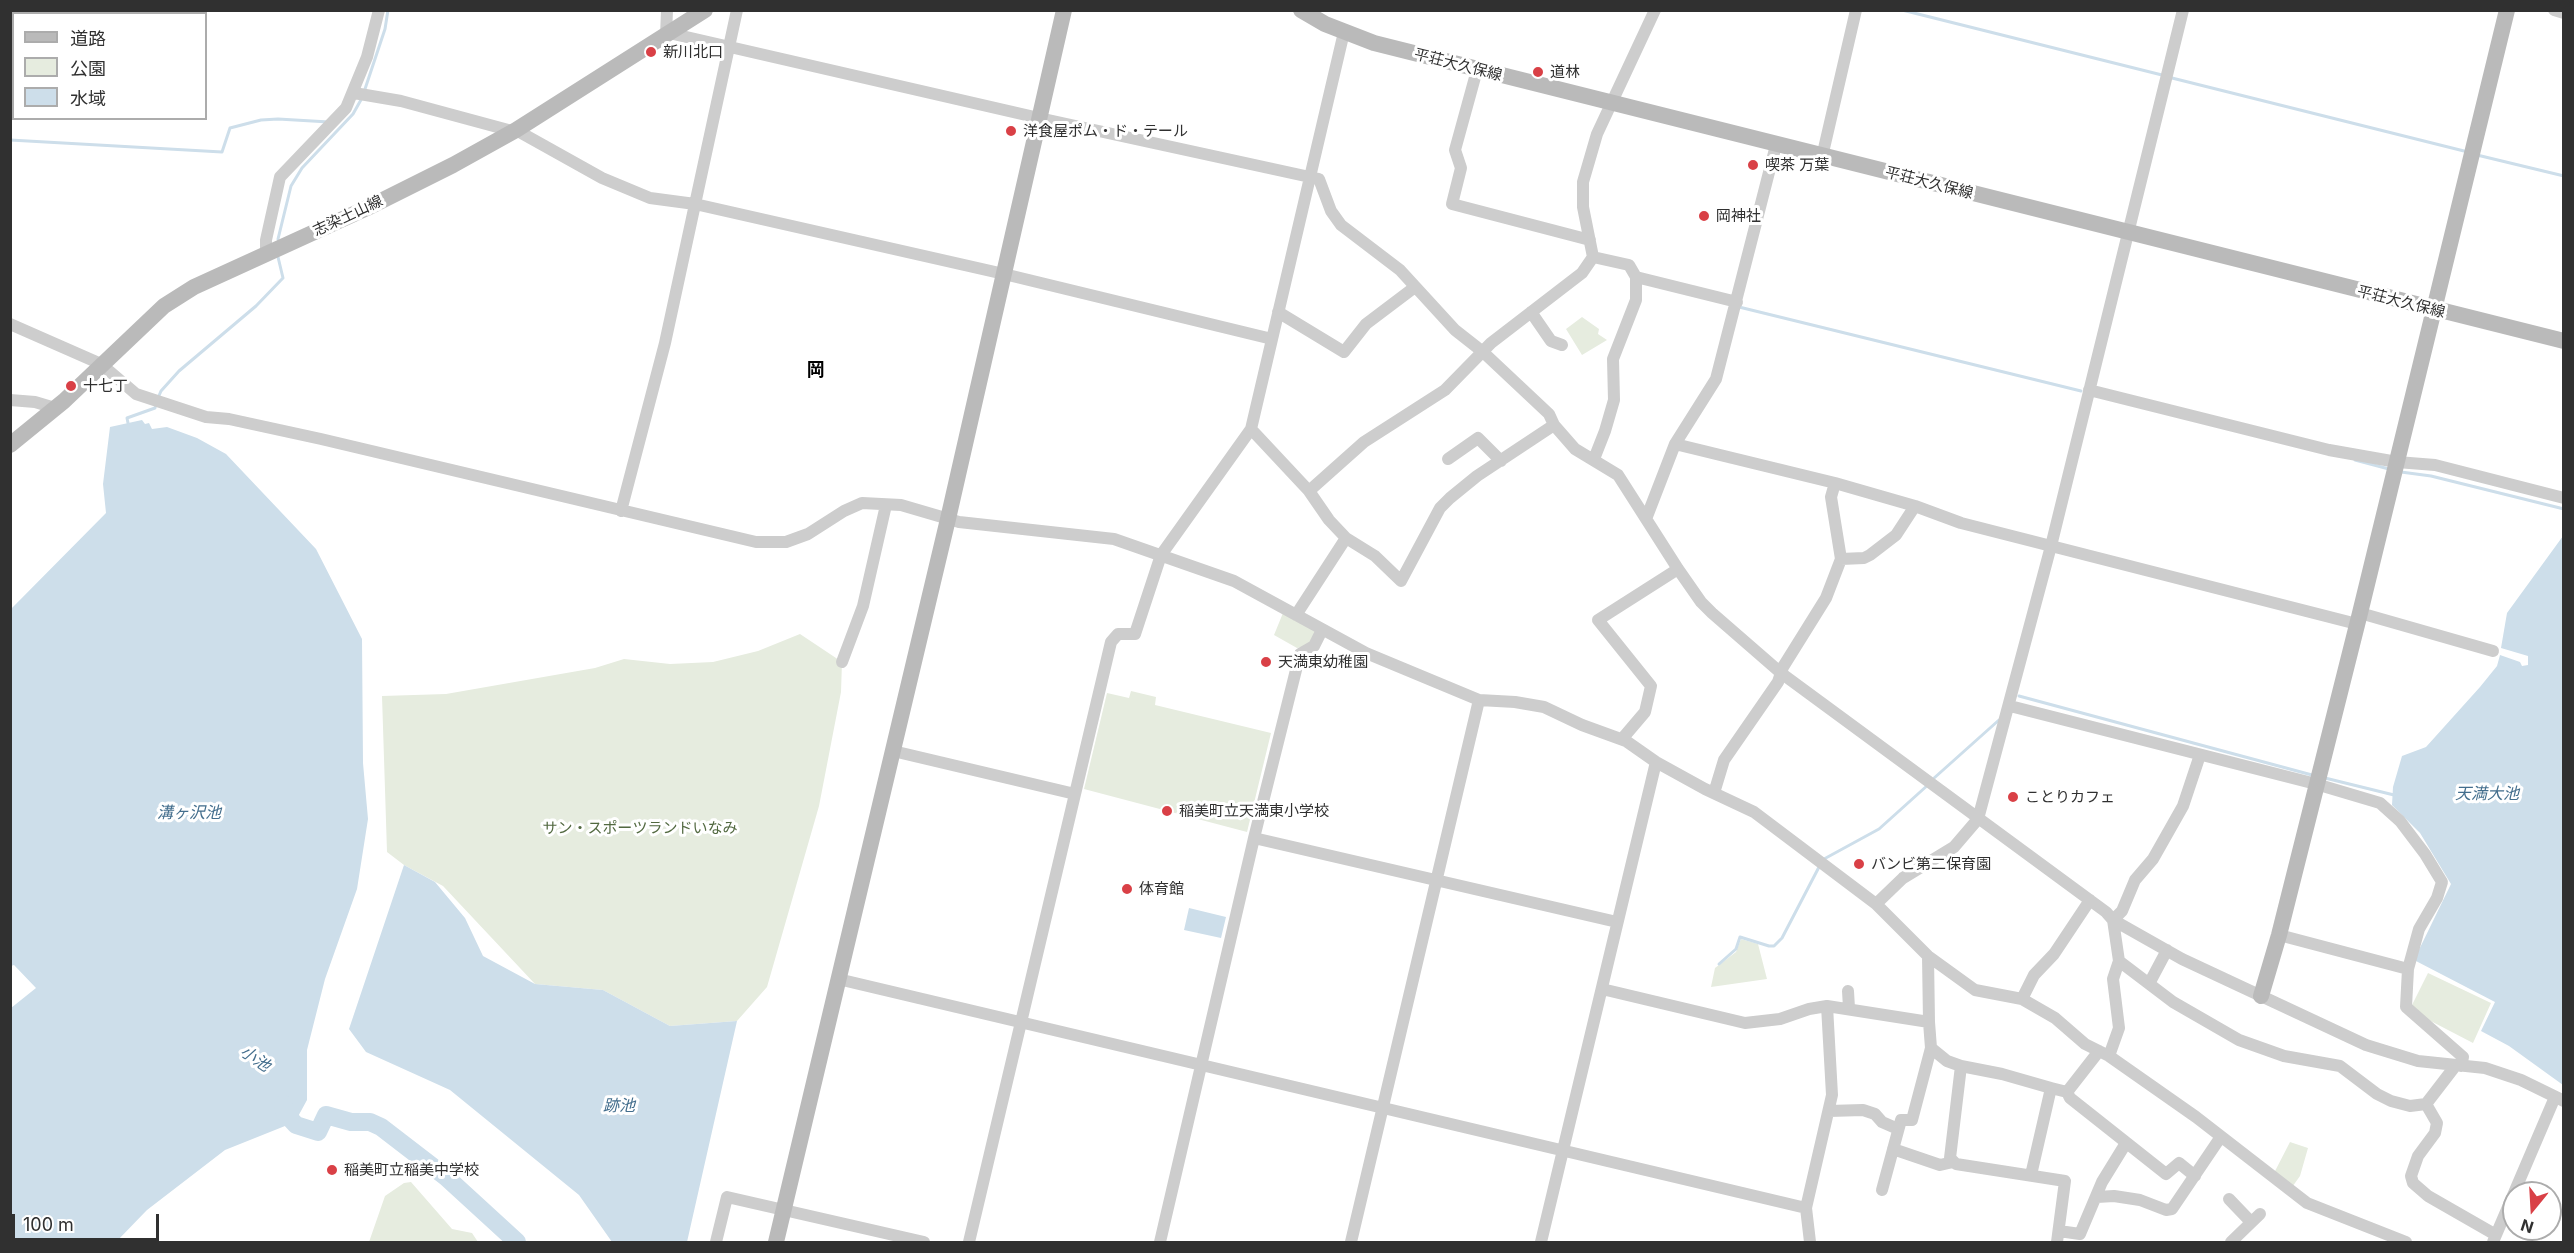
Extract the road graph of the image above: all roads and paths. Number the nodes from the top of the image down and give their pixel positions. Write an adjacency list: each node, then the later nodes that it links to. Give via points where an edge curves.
1 (379, 10): 17 (street)
2 (667, 10): 14 (street)
3 (705, 10): 14 (street, 志染土山線)
4 (737, 10): 15 (street)
5 (1064, 10): 19 (street)
6 (1301, 10): 13 (street, 平荘大久保線)
7 (1655, 10): 18 (street)
8 (1856, 10): 22 (street)
9 (2183, 10): 25 (street)
10 (2507, 10): 33 (street)
11 (2554, 10): 12 (street)
12 (2564, 13)
13 (1344, 32): 16 (street, 平荘大久保線); 23 (street)
14 (668, 34): 15 (street); 20 (street, 志染土山線)
15 (729, 48): 19 (street); 24 (street)
16 (1477, 70): 18 (street, 平荘大久保線); 26 (street, via 1455,150 1461,168 1452,204)
17 (360, 94): 20 (street); 27 (street, via 280,177)
18 (1612, 103): 21 (street, 平荘大久保線); 26 (street, via 1597,134 1583,182 1582,207)
19 (1039, 118): 23 (street); 29 (street)
20 (514, 130): 24 (street, via 602,178 650,198); 27 (street, 志染土山線, via 367,208)
21 (1776, 145): 22 (street, 平荘大久保線); 32 (street)
22 (1822, 157): 25 (street, 平荘大久保線)
23 (1309, 178): 31 (street, via 1319,179 1341,225 1400,270); 34 (street)
24 (694, 204): 29 (street); 58 (street, via 665,343)
25 (2127, 232): 33 (street, 平荘大久保線); 42 (street)
26 (1590, 240): 28 (street)
27 (266, 253): 41 (street, 志染土山線, via 194,287 164,306)
28 (1593, 257): 30 (street, via 1629,265); 35 (street, via 1582,273)
29 (1004, 274): 37 (street); 59 (street)
30 (1636, 277): 32 (street); 50 (street, via 1636,300 1613,359 1614,400)
31 (1415, 287): 34 (street, via 1366,324 1344,352); 40 (street, via 1455,330)
32 (1737, 302): 47 (street, via 1716,380)
33 (2434, 310): 38 (street, 平荘大久保線); 52 (street)
34 (1278, 312): 37 (street)
35 (1531, 312): 39 (street, via 1551,341); 40 (street)
36 (10, 324): 41 (street)
37 (1272, 339): 46 (street)
38 (2564, 342)
39 (1562, 345)
40 (1483, 352): 45 (street, via 1549,414); 54 (street, via 1445,390 1364,442)
41 (101, 364): 44 (street, 志染土山線); 58 (street, via 136,394 206,417 321,439)
42 (2089, 390): 52 (street, via 2328,450); 62 (street)
43 (10, 400): 44 (street)
44 (55, 408): 48 (street, 志染土山線)
45 (1554, 425): 50 (street, via 1575,449); 51 (street)
46 (1251, 429): 54 (street); 63 (street)
47 (1675, 444): 53 (street); 60 (street)
48 (10, 445)
49 (1448, 459): 51 (street, via 1478,438)
50 (1594, 459): 60 (street, via 1618,475)
51 (1501, 461): 61 (street, via 1440,508 1401,581 1375,556)
52 (2397, 462): 55 (street, via 2434,465); 67 (street)
53 (1835, 483): 57 (street); 64 (street, via 1831,497)
54 (1309, 491): 61 (street)
55 (2564, 498)
56 (886, 505): 58 (street, via 862,503 786,542 756,542); 59 (street, via 901,505); 70 (street, via 863,606)
57 (1915, 506): 62 (street, via 1960,523); 64 (street, via 1896,535 1870,555)
58 (621, 511)
59 (948, 519): 63 (street, via 1114,539); 75 (street)
60 (1646, 519): 65 (street)
61 (1346, 538): 66 (street)
62 (2051, 546): 67 (street); 73 (street)
63 (1161, 555): 66 (street, via 1234,581); 80 (street, via 1135,634 1118,634 1111,642)
64 (1841, 559): 71 (street, via 1826,598)
65 (1678, 569): 71 (street, via 1701,602); 74 (street, via 1598,620 1651,686 1645,712)
66 (1296, 615): 68 (street)
67 (2358, 619): 69 (street); 78 (street)
68 (1322, 630): 72 (street); 82 (street, via 1314,646 1300,654)
69 (2493, 651)
70 (842, 662)
71 (1781, 673): 79 (street, via 1724,760); 81 (street)
72 (1479, 700): 74 (street, via 1544,706); 83 (street)
73 (2010, 706): 76 (street); 81 (street)
74 (1622, 739): 77 (street)
75 (893, 751): 80 (street); 93 (street)
76 (2200, 755): 78 (street); 86 (street, via 2183,806)
77 (1656, 762): 79 (street); 87 (street)
78 (2316, 784): 88 (street); 92 (street, via 2379,803 2400,821 2442,882 2420,929)
79 (1714, 793): 85 (street, via 1754,812)
80 (1075, 794): 101 (street)
81 (1978, 819): 84 (street); 85 (street, via 1954,847 1903,878)
82 (1254, 838): 83 (street); 106 (street)
83 (1437, 880): 87 (street); 112 (street)
84 (2090, 900): 86 (street); 98 (street, via 2054,954 2034,975)
85 (1876, 904): 90 (street)
86 (2113, 920): 89 (street); 91 (street)
87 (1617, 922): 95 (street)
88 (2278, 935): 92 (street); 97 (street)
89 (2167, 950): 94 (street); 97 (street)
90 (1928, 956): 98 (street, via 1975,990); 102 (street)
91 (2119, 961): 94 (street); 104 (street, via 2113,978 2119,1028)
92 (2408, 969): 105 (street, via 2406,1007 2463,1057)
93 (838, 979): 101 (street); 126 (street)
94 (2150, 982): 111 (street, via 2173,1002 2239,1040 2284,1056 2340,1066 2391,1101 2410,1106)
95 (1602, 989): 99 (street, via 1745,1023 1780,1019); 118 (street)
96 (1848, 991): 100 (street)
97 (2260, 996): 105 (street, via 2366,1045 2418,1061)
98 (2022, 999): 104 (street)
99 (1827, 1006): 100 (street); 113 (street, via 1833,1095)
100 (1848, 1008): 102 (street)
101 (1021, 1021): 106 (street); 132 (street)
102 (1929, 1022): 103 (street)
103 (1931, 1048): 107 (street); 114 (street, via 1912,1120 1901,1120)
104 (2104, 1054): 109 (street); 115 (street)
105 (2459, 1065): 110 (street, via 2503,1074); 111 (street)
106 (1202, 1066): 112 (street); 133 (street)
107 (1961, 1066): 108 (street); 119 (street, via 1950,1158)
108 (2050, 1088): 109 (street); 120 (street)
109 (2067, 1092): 116 (street)
110 (2559, 1099): 128 (street)
111 (2426, 1104): 128 (street, via 2437,1123 2432,1138 2418,1156 2411,1176 2413,1183)
112 (1383, 1108): 118 (street); 134 (street)
113 (1829, 1111): 114 (street, via 1863,1110); 125 (street)
114 (1898, 1129): 117 (street)
115 (2220, 1138): 121 (street); 138 (street, via 2307,1203)
116 (2126, 1143): 121 (street, via 2166,1174 2179,1163); 123 (street)
117 (1893, 1149): 119 (street, via 1940,1165); 122 (street)
118 (1563, 1152): 125 (street); 135 (street)
119 (1953, 1162): 120 (street)
120 (2031, 1175): 127 (street, via 2065,1181)
121 (2195, 1176): 123 (street, via 2172,1209 2140,1200)
122 (1882, 1190)
123 (2097, 1197): 127 (street, via 2080,1234)
124 (2229, 1199): 137 (street, via 2256,1218)
125 (1806, 1208): 136 (street)
126 (784, 1209): 129 (street, via 727,1197); 130 (street); 131 (street)
127 (2058, 1237)
128 (2494, 1239)
129 (716, 1242)
130 (776, 1242)
131 (924, 1242)
132 (969, 1242)
133 (1160, 1242)
134 (1351, 1242)
135 (1541, 1242)
136 (1810, 1242)
137 (2231, 1242)
138 (2406, 1242)

